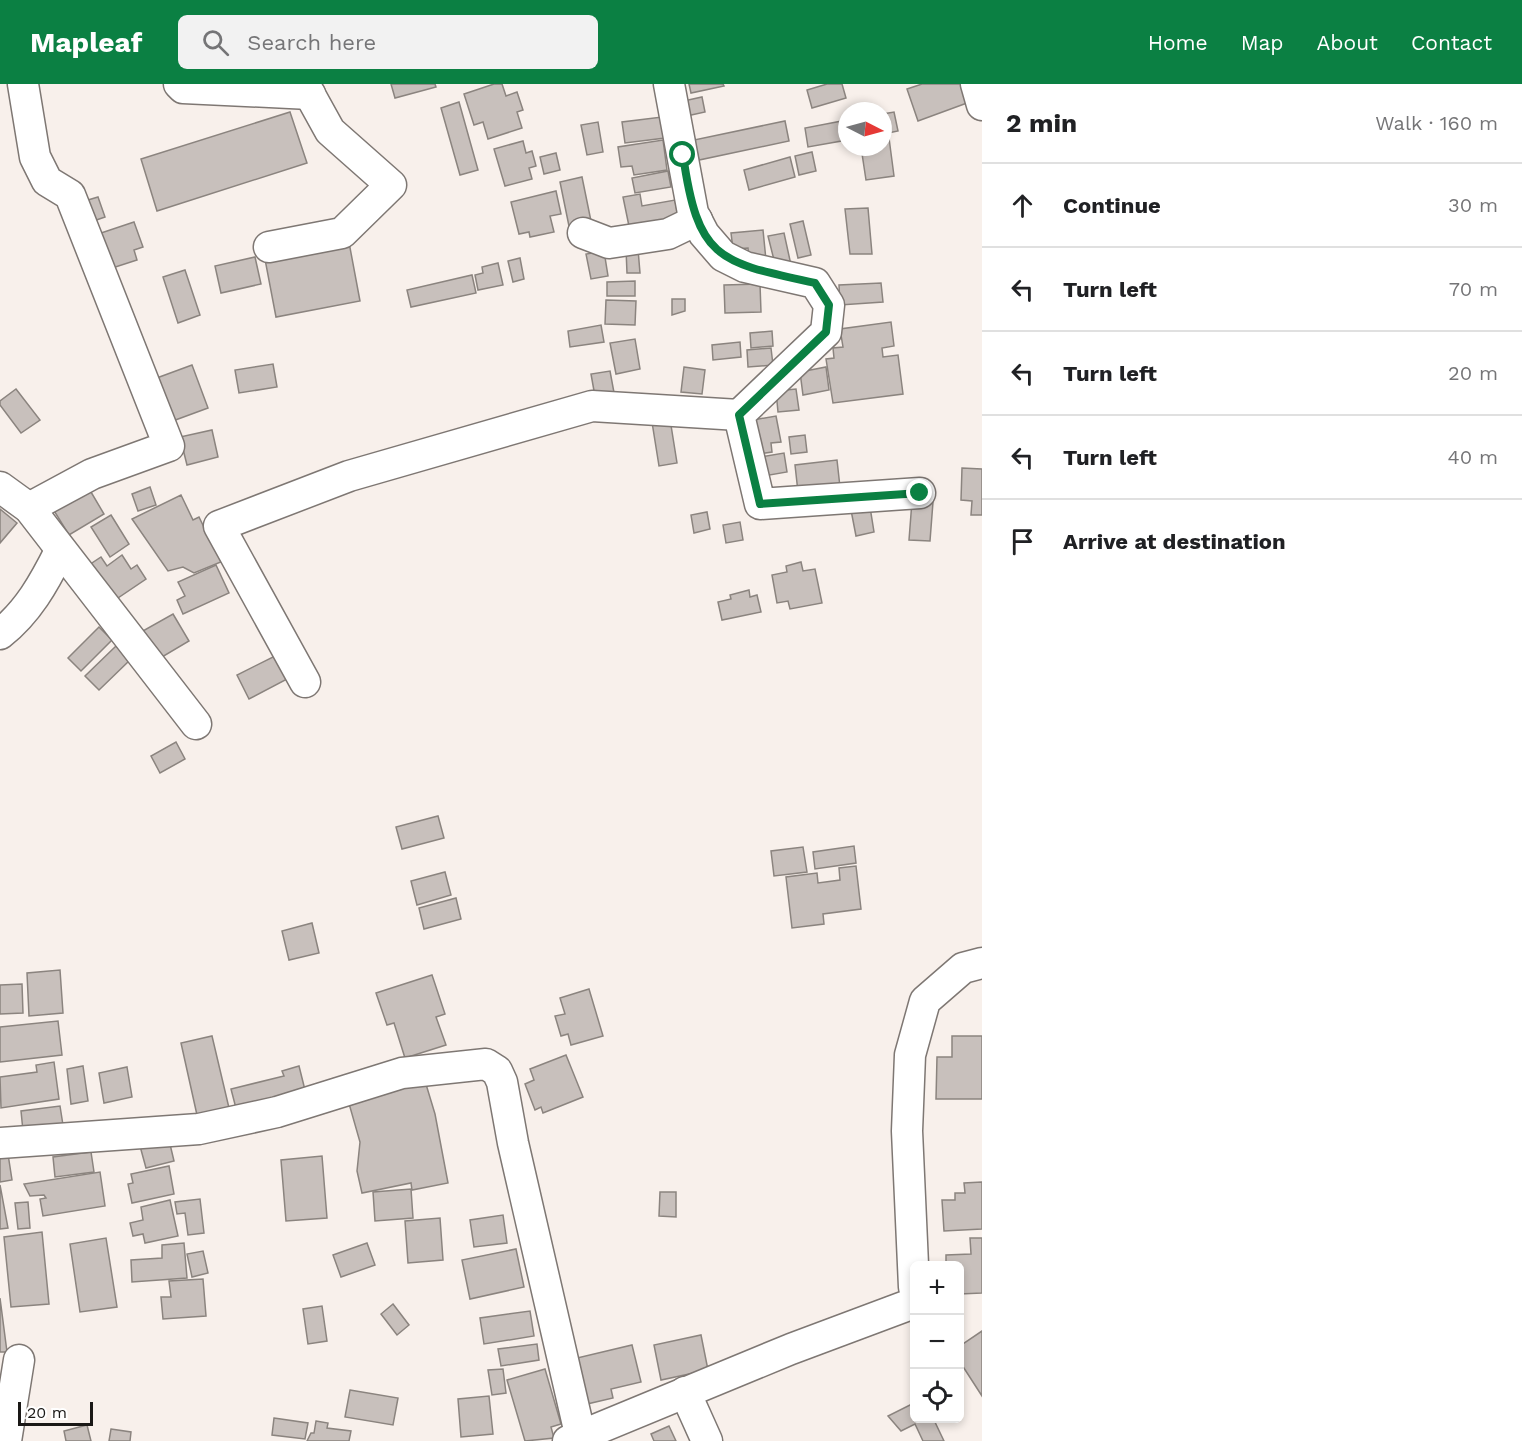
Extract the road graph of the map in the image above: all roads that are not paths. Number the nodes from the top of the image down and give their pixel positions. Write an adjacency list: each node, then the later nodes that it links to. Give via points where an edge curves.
1 (23, 84): 13 (street, via 35,157 47,181 70,195 169,446 92,474)
2 (179, 84): 5 (street, via 183,88)
3 (669, 84): 7 (street)
4 (976, 84): 6 (street)
5 (307, 89): 9 (street, via 330,131 391,185 342,233)
6 (982, 105)
7 (697, 220): 8 (street, via 668,234 609,243); 10 (street, via 723,256 745,267 815,283 829,305 826,332)
8 (583, 233)
9 (269, 247)
10 (739, 415): 12 (street, via 760,504); 16 (street, via 592,406 349,476 219,526)
11 (0, 487): 13 (street)
12 (920, 493)
13 (29, 508): 14 (street)
14 (60, 551): 15 (street, via 20,618); 17 (street)
15 (0, 634)
16 (305, 682)
17 (196, 724)
18 (982, 963): 20 (street, via 963,968 925,1001 910,1055 907,1131)
19 (0, 1143): 24 (street, via 199,1129 277,1112 402,1073 486,1064 497,1071 502,1082)
20 (914, 1261)
21 (910, 1305): 23 (street)
22 (19, 1360): 25 (street)
23 (685, 1392): 24 (street); 26 (street)
24 (574, 1438)
25 (6, 1441)
26 (707, 1441)

